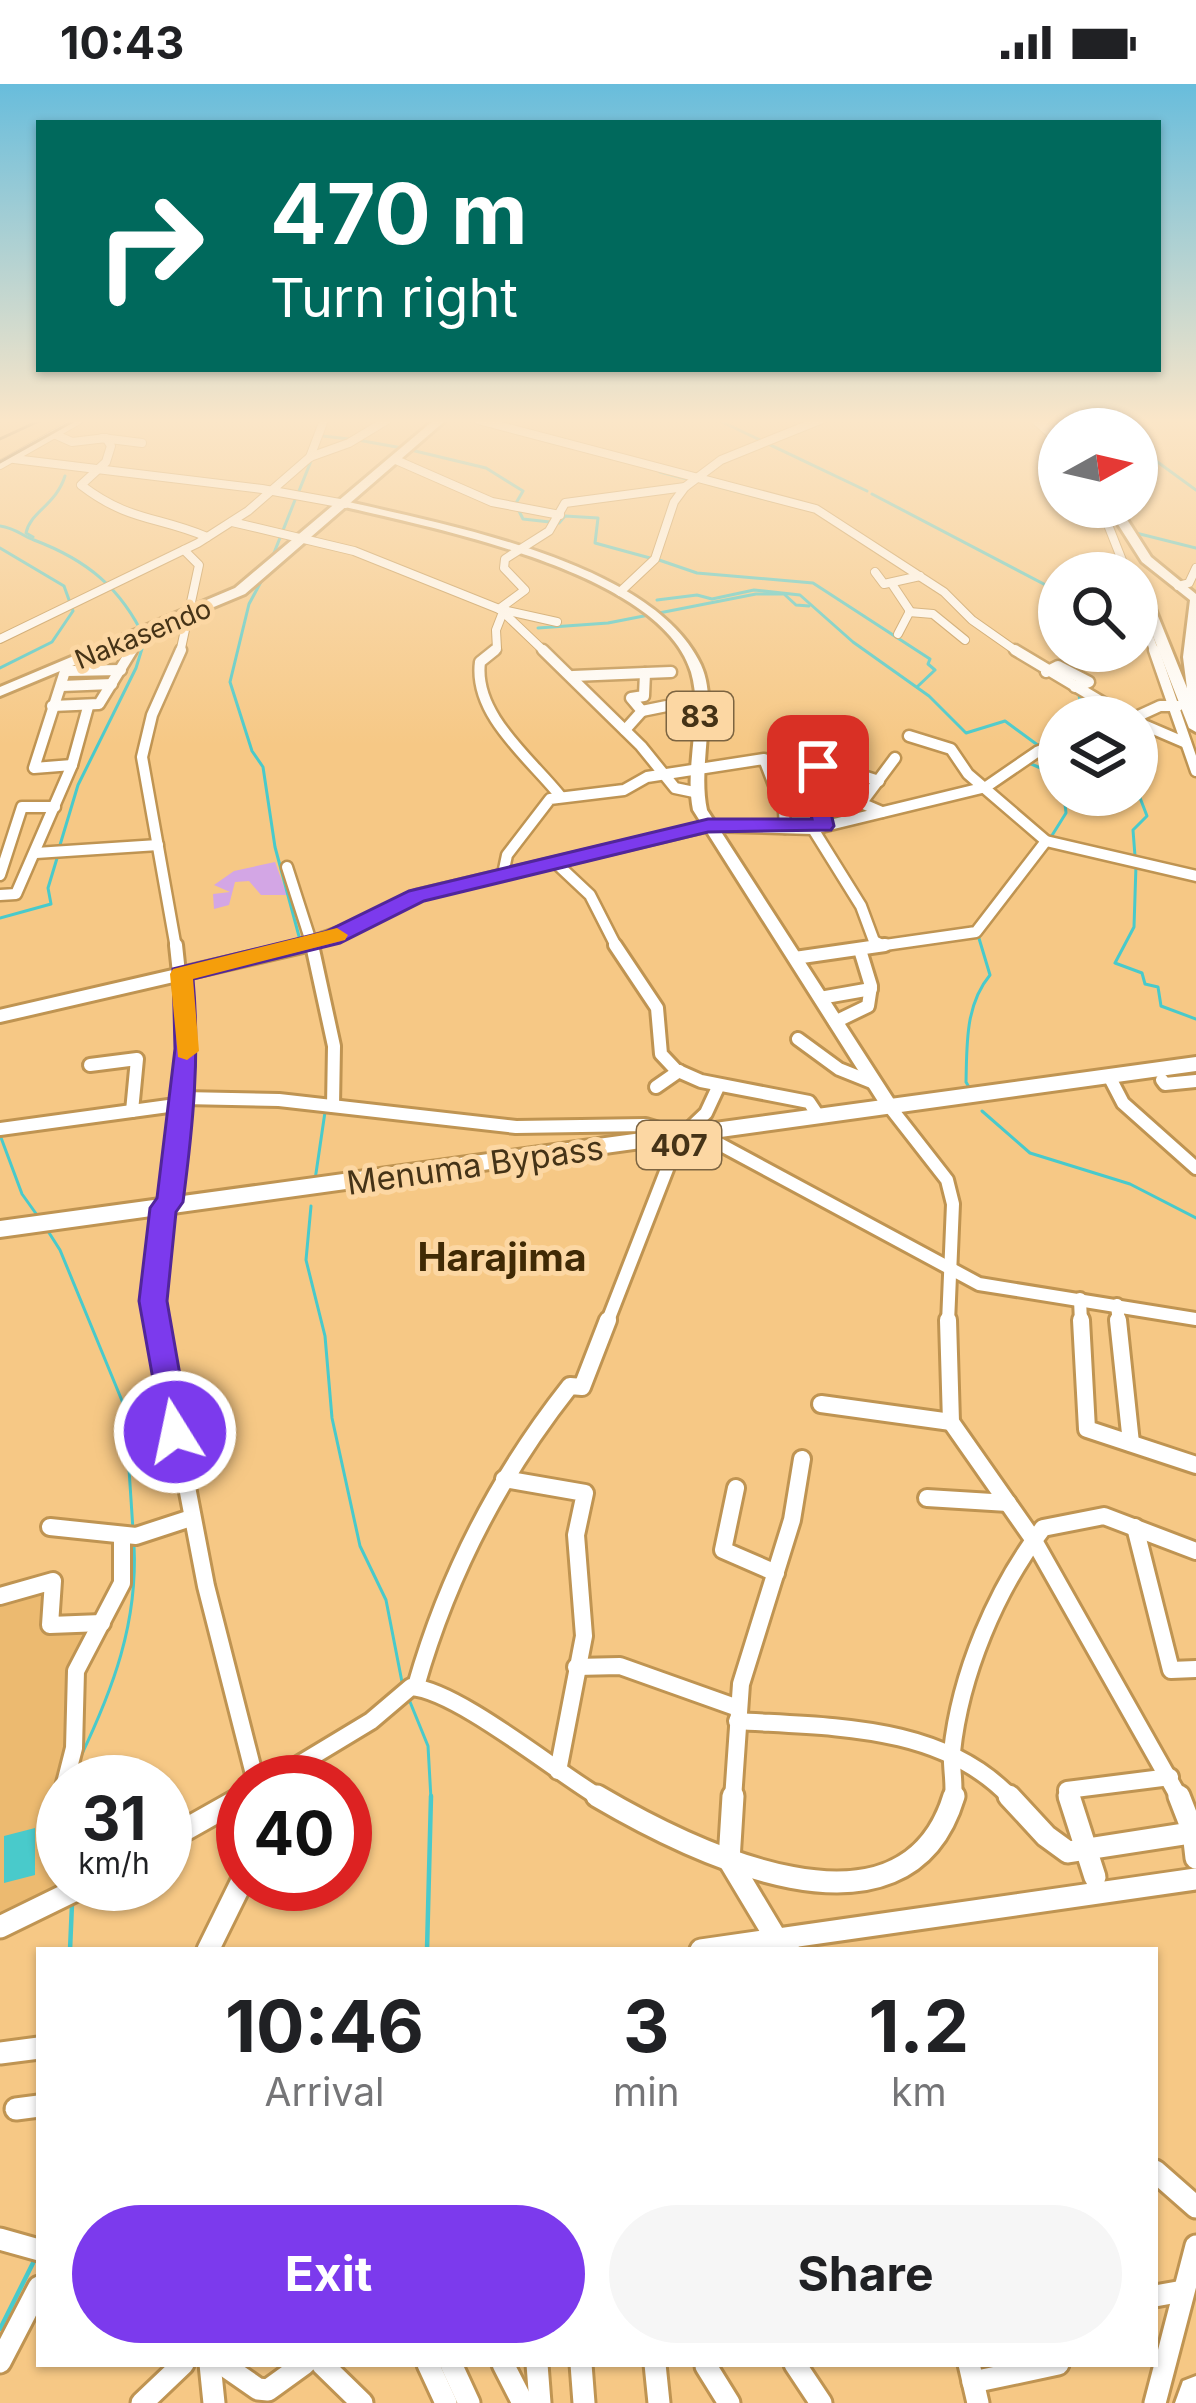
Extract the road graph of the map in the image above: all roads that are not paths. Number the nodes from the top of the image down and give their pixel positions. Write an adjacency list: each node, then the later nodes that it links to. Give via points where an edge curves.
1 (189, 528): 10 (street)
2 (222, 528): 10 (street)
3 (257, 528): 11 (street)
4 (318, 528): 11 (highway, Nakasendo)
5 (434, 528): 13 (main road, 83)
6 (549, 528): 13 (street)
7 (666, 528): 19 (street, via 656,559)
8 (845, 528): 17 (street)
9 (1120, 528): 14 (highway)
10 (207, 537): 12 (street)
11 (304, 540): 21 (street, via 372,557); 23 (highway, Nakasendo, via 264,575)
12 (184, 550): 23 (street, via 199,565); 28 (street)
13 (518, 550): 19 (main road, 83); 21 (street, via 504,568 524,590)
14 (1131, 550): 20 (highway)
15 (1196, 568): 20 (street)
16 (875, 572): 18 (street)
17 (918, 577): 18 (street); 39 (street, via 1046,671 1058,666 1089,682 1075,688)
18 (892, 584): 22 (street)
19 (620, 592): 40 (main road, 83, via 678,638 696,668)
20 (1187, 592): 41 (highway)
21 (501, 610): 24 (street); 35 (street); 60 (street, via 497,649 480,662 476,686)
22 (909, 612): 25 (street); 29 (street, via 933,614)
23 (189, 616): 26 (highway, Nakasendo); 68 (street, via 143,731)
24 (557, 622)
25 (898, 634)
26 (140, 635): 31 (highway, Nakasendo); 32 (street)
27 (1158, 636): 45 (highway)
28 (0, 639)
29 (965, 640)
30 (1158, 649): 41 (street)
31 (67, 668): 32 (street); 37 (street); 38 (highway, Nakasendo)
32 (121, 670): 36 (street)
33 (671, 672): 34 (street)
34 (645, 673): 35 (street); 44 (street, via 644,696 631,698)
35 (573, 676): 46 (street)
36 (112, 684): 37 (street); 43 (street)
37 (61, 686): 42 (street)
38 (0, 692)
39 (1089, 696)
40 (701, 698): 44 (street); 54 (main road, 83)
41 (1183, 704): 49 (street)
42 (52, 706): 43 (street); 52 (street, via 34,768)
43 (88, 707): 52 (street)
44 (642, 711): 46 (street)
45 (1196, 728)
46 (625, 730): 56 (street)
47 (1158, 730): 49 (street)
48 (909, 736): 58 (street, via 951,749)
49 (1186, 743): 55 (street)
50 (1038, 752): 58 (street)
51 (895, 758): 57 (street)
52 (72, 765): 62 (street)
53 (818, 766): 65 (street)
54 (693, 770): 56 (street); 59 (main road, 83); 66 (street, via 764,759)
55 (1196, 771)
56 (663, 774): 59 (street, via 675,788); 60 (street, via 624,790)
57 (879, 781): 61 (street); 61 (street, via 860,775 847,797)
58 (986, 787): 63 (street); 67 (street)
59 (694, 792): 64 (main road, 83)
60 (561, 797): 72 (street, via 539,810)
61 (863, 801): 63 (street)
62 (55, 806): 69 (street); 73 (street, via 22,807)
63 (882, 812): 65 (street)
64 (708, 826): 66 (street); 70 (street); 79 (main road, 83)
65 (818, 827): 66 (street); 77 (street)
66 (785, 828)
67 (1049, 842): 74 (street); 77 (street, via 976,932)
68 (158, 845): 69 (street); 80 (street)
69 (37, 853): 75 (street, via 16,894)
70 (557, 864): 72 (street); 87 (street, via 590,895 657,1008 661,1054)
71 (287, 867): 76 (street)
72 (503, 874): 76 (street, via 417,896)
73 (0, 875)
74 (1196, 876)
75 (0, 895)
76 (304, 946): 80 (street); 94 (street, via 338,1075)
77 (882, 946): 78 (street)
78 (860, 950): 79 (street); 81 (street)
79 (794, 958): 82 (main road, 83)
80 (181, 974): 83 (street); 93 (street)
81 (871, 989): 82 (street); 84 (street, via 862,1012)
82 (820, 998): 84 (main road, 83)
83 (0, 1016)
84 (835, 1022): 90 (main road, 83)
85 (798, 1039): 90 (street)
86 (90, 1065): 95 (street, via 137,1059)
87 (679, 1071): 91 (street); 92 (street)
88 (1188, 1071): 89 (highway, Menuma Bypass / 407)
89 (1112, 1081): 96 (highway, Menuma Bypass / 407); 101 (street, via 1123,1103)
90 (874, 1082): 96 (main road, 83)
91 (719, 1085): 97 (street, via 809,1102); 100 (street)
92 (656, 1088)
93 (183, 1101): 94 (street, via 234,1095); 95 (street); 102 (street)
94 (329, 1105): 100 (street, via 518,1128 629,1124)
95 (131, 1111): 98 (street)
96 (895, 1112): 97 (highway, Menuma Bypass / 407); 99 (highway, Menuma Bypass / 407); 106 (street, via 947,1180)
97 (819, 1117): 100 (highway, Menuma Bypass / 407)
98 (2, 1129)
99 (712, 1140): 100 (highway, Menuma Bypass / 407); 106 (street)
100 (682, 1142): 102 (highway, Menuma Bypass / 407); 115 (street, via 582,1387 570,1386)
101 (1196, 1168)
102 (163, 1212): 104 (highway, Menuma Bypass / 407); 119 (street, via 154,1317)
103 (0, 1229): 104 (highway, 407)
104 (29, 1230): 105 (highway, 407)
105 (0, 1239)
106 (950, 1270): 107 (street, via 1004,1290); 111 (street)
107 (1080, 1299): 108 (street); 112 (street, via 1087,1429)
108 (1117, 1305): 109 (street); 112 (street)
109 (1196, 1319)
110 (821, 1404): 111 (street)
111 (951, 1422): 118 (street)
112 (1131, 1443): 114 (street)
113 (802, 1459): 125 (street)
114 (1196, 1465)
115 (504, 1479): 128 (street, via 585,1493 576,1535 584,1605); 130 (street, via 444,1594)
116 (736, 1488): 125 (street, via 723,1550)
117 (927, 1498): 118 (street)
118 (1008, 1503): 123 (street)
119 (191, 1518): 122 (street); 134 (street)
120 (50, 1527): 122 (street)
121 (1135, 1527): 123 (street, via 1104,1516 1043,1528); 124 (street); 129 (street, via 1171,1670)
122 (130, 1539): 127 (street, via 125,1573)
123 (1033, 1539): 132 (street, via 998,1601); 137 (street)
124 (1196, 1551)
125 (776, 1573): 131 (street)
126 (0, 1596): 127 (street, via 53,1581 50,1625)
127 (102, 1623): 133 (street, via 76,1671)
128 (576, 1667): 131 (street, via 620,1666); 136 (street)
129 (1196, 1669)
130 (408, 1691): 135 (street); 136 (street, via 439,1693)
131 (737, 1715): 132 (street, via 866,1731); 141 (street)
132 (952, 1754): 139 (street, via 990,1778 1053,1845); 141 (street, via 953,1800 928,1841 886,1876 815,1883)
133 (72, 1755)
134 (249, 1755)
135 (315, 1755)
136 (558, 1772): 141 (street, via 704,1854)
137 (1170, 1778): 138 (street); 139 (street, via 1067,1790)
138 (1194, 1832): 139 (street); 140 (street)
139 (1086, 1850): 142 (street)
140 (1196, 1858)
141 (729, 1860): 147 (street)
142 (1094, 1877)
143 (1196, 1879): 147 (street)
144 (36, 1909): 146 (street)
145 (227, 1911): 148 (street)
146 (0, 1927)
147 (783, 1945): 149 (street)
148 (209, 1947)
149 (746, 1947)
150 (36, 2048): 151 (street)
151 (0, 2053)
152 (36, 2106): 153 (street)
153 (16, 2109)
154 (1158, 2174): 155 (street)
155 (1196, 2207)
156 (0, 2240): 158 (street)
157 (1196, 2246): 159 (street)
158 (34, 2249)
159 (1183, 2290): 161 (street); 191 (street)
160 (36, 2293): 162 (street)
161 (1158, 2295)
162 (0, 2362)
163 (180, 2367): 180 (street)
164 (210, 2367): 181 (street)
165 (226, 2367): 179 (street)
166 (301, 2367): 179 (street)
167 (325, 2367): 182 (street)
168 (429, 2367): 183 (street)
169 (452, 2367): 184 (street)
170 (505, 2367): 185 (street)
171 (537, 2367): 186 (street)
172 (581, 2367): 187 (street)
173 (655, 2367): 188 (street)
174 (707, 2367): 189 (street)
175 (797, 2367): 190 (street)
176 (1045, 2367): 177 (street)
177 (974, 2383)
178 (1196, 2394): 192 (highway)
179 (268, 2397)
180 (142, 2403)
181 (214, 2403)
182 (362, 2403)
183 (446, 2403)
184 (469, 2403)
185 (523, 2403)
186 (540, 2403)
187 (584, 2403)
188 (659, 2403)
189 (730, 2403)
190 (821, 2403)
191 (1155, 2403)
192 (1193, 2403)

